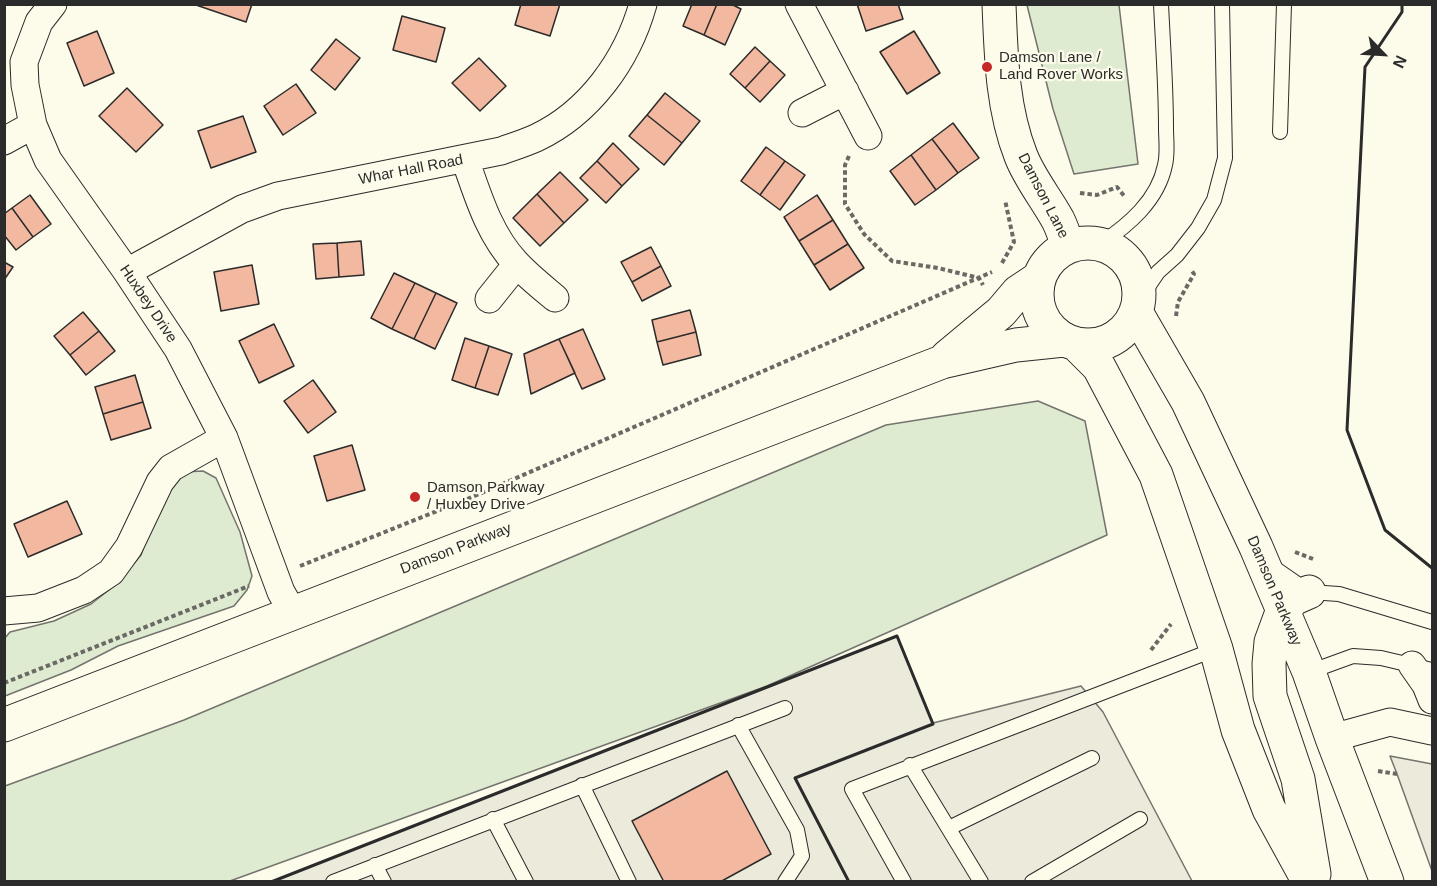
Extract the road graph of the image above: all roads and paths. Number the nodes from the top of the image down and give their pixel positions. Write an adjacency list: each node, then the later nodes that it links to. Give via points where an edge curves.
1 (53, 4): 10 (street, Huxbey Drive, via 39,22 24,62)
2 (643, 4): 14 (street, Whar Hall Road, via 624,52 598,90 579,109 536,138 501,152)
3 (799, 4): 8 (street)
4 (999, 4): 15 (street, Damson Lane, via 1002,71 1021,155 1058,220)
5 (1161, 4): 15 (lane, via 1166,164 1139,214 1119,232)
6 (1222, 4): 21 (lane, via 1225,158 1214,200 1198,228 1158,272)
7 (1284, 4): 11 (lane)
8 (845, 91): 9 (street); 12 (street)
9 (802, 113)
10 (33, 125): 13 (street); 17 (street, Huxbey Drive, via 48,160)
11 (1280, 132)
12 (868, 136): 26 (path, via 847,158 844,184 845,204 864,234 892,261 979,278 477,495)
13 (4, 141)
14 (465, 159): 16 (street, via 486,219); 17 (street, Whar Hall Road, via 278,196 242,209)
15 (1084, 245): 18 (street, via 1056,254 1045,264); 21 (street, via 1117,251 1130,264 1138,281)
16 (517, 264): 19 (street); 20 (street)
17 (127, 272): 24 (street, Huxbey Drive, via 178,349)
18 (1039, 278): 22 (street, via 1036,296 1040,314 1050,329); 23 (street, Damson Parkway, via 1018,292 1001,312)
19 (489, 298)
20 (555, 298)
21 (1138, 306): 22 (street, via 1127,328 1113,339 1095,345); 25 (street, Damson Parkway)
22 (1070, 342): 23 (street, Damson Parkway, via 1016,345); 33 (street, via 1099,367 1156,475)
23 (942, 362): 30 (street, Damson Parkway)
24 (224, 438): 26 (street, Huxbey Drive); 28 (street, via 171,468 160,482 129,547 111,572 84,590 38,608)
25 (1256, 547): 27 (lane, via 1273,567); 29 (street, Damson Parkway)
26 (275, 576): 30 (street, Huxbey Drive); 38 (path)
27 (1309, 592): 29 (street, via 1293,599); 32 (lane, via 1339,594)
28 (4, 611)
29 (1282, 612): 34 (street, via 1270,642); 37 (street, Damson Parkway)
30 (293, 613): 41 (street, Damson Parkway)
31 (1171, 615): 36 (path, via 1172,625 1151,649)
32 (1432, 622)
33 (1213, 637): 34 (street); 36 (lane); 60 (street, via 1238,730 1269,809)
34 (1269, 664): 37 (street); 61 (street, via 1270,696 1299,779)
35 (1422, 667): 37 (lane, via 1381,658 1353,657); 39 (street)
36 (1159, 670): 46 (lane)
37 (1310, 672): 44 (street, Damson Parkway)
38 (4, 683)
39 (1432, 700)
40 (784, 708): 42 (lane)
41 (4, 725)
42 (738, 725): 47 (lane); 56 (lane, via 797,830 802,856)
43 (1432, 731): 44 (street, via 1390,723)
44 (1332, 738): 62 (street, Damson Parkway)
45 (1092, 758): 50 (lane)
46 (910, 765): 50 (lane); 57 (lane, via 852,789)
47 (582, 785): 48 (lane); 55 (lane)
48 (493, 819): 51 (lane); 54 (lane)
49 (1140, 819): 59 (lane)
50 (949, 828): 58 (lane)
51 (375, 865): 52 (lane); 53 (lane)
52 (333, 882)
53 (384, 882)
54 (526, 882)
55 (629, 882)
56 (785, 882)
57 (904, 882)
58 (981, 882)
59 (1032, 882)
60 (1309, 882)
61 (1316, 882)
62 (1387, 882)

